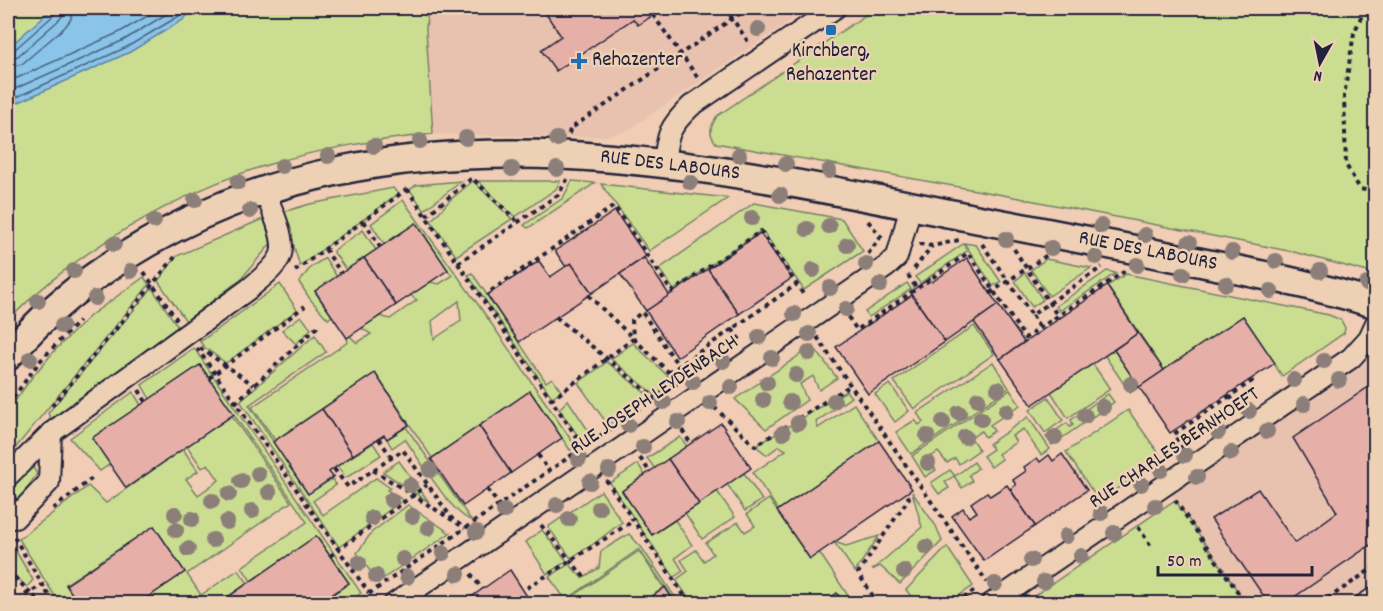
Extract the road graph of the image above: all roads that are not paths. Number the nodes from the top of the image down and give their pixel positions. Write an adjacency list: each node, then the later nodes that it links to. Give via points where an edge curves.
1 (835, 8): 2 (street, via 691,106 674,122)
2 (664, 164): 3 (main road, RUE DES LABOURS, via 573,166 507,153 437,156 370,164); 4 (main road, RUE DES LABOURS)
3 (264, 190): 7 (main road, RUE DES LABOURS, via 181,223 113,264 75,291); 8 (street, via 281,235 281,253 273,266 250,288)
4 (912, 206): 5 (main road, RUE DES LABOURS, via 1295,281); 12 (street, RUE JOSEPH LEYDENBACH, via 897,257 886,267)
5 (1376, 304)
6 (1376, 323): 13 (street, RUE CHARLES BERNHOEFT, via 1369,338 1351,358)
7 (8, 356)
8 (51, 433): 9 (street); 10 (street, via 49,482)
9 (8, 476)
10 (11, 513)
11 (1376, 597): 14 (street)
12 (394, 603)
13 (991, 603)
14 (1365, 603)

